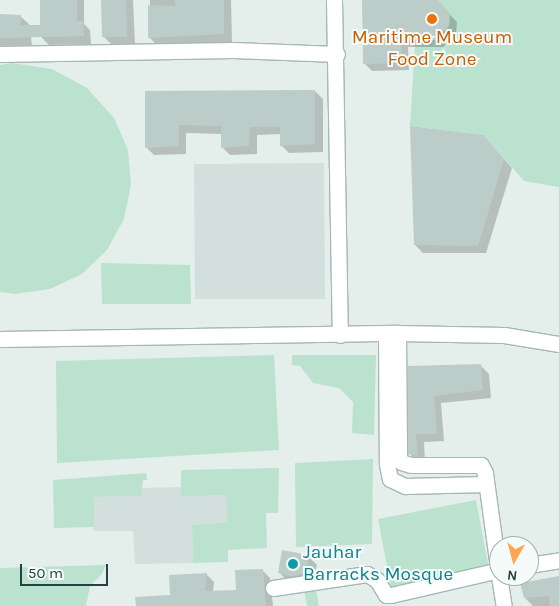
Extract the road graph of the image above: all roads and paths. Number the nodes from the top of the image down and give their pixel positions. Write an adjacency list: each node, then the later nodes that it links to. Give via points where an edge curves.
1 (334, 0): 3 (street)
2 (0, 54): 3 (street, via 233,50)
3 (337, 54): 5 (street)
4 (392, 334): 5 (street); 7 (street, via 504,335); 8 (street, via 401,462 472,462 481,465); 8 (street, via 387,464 390,479 405,486)
5 (340, 335): 6 (street)
6 (0, 339)
7 (559, 344)
8 (486, 484): 9 (street)
9 (494, 536)
10 (559, 560): 11 (street)
11 (539, 563)
12 (489, 575): 14 (street, via 391,595 386,594 367,574)
13 (501, 586): 15 (street)
14 (273, 588)
15 (504, 606)

